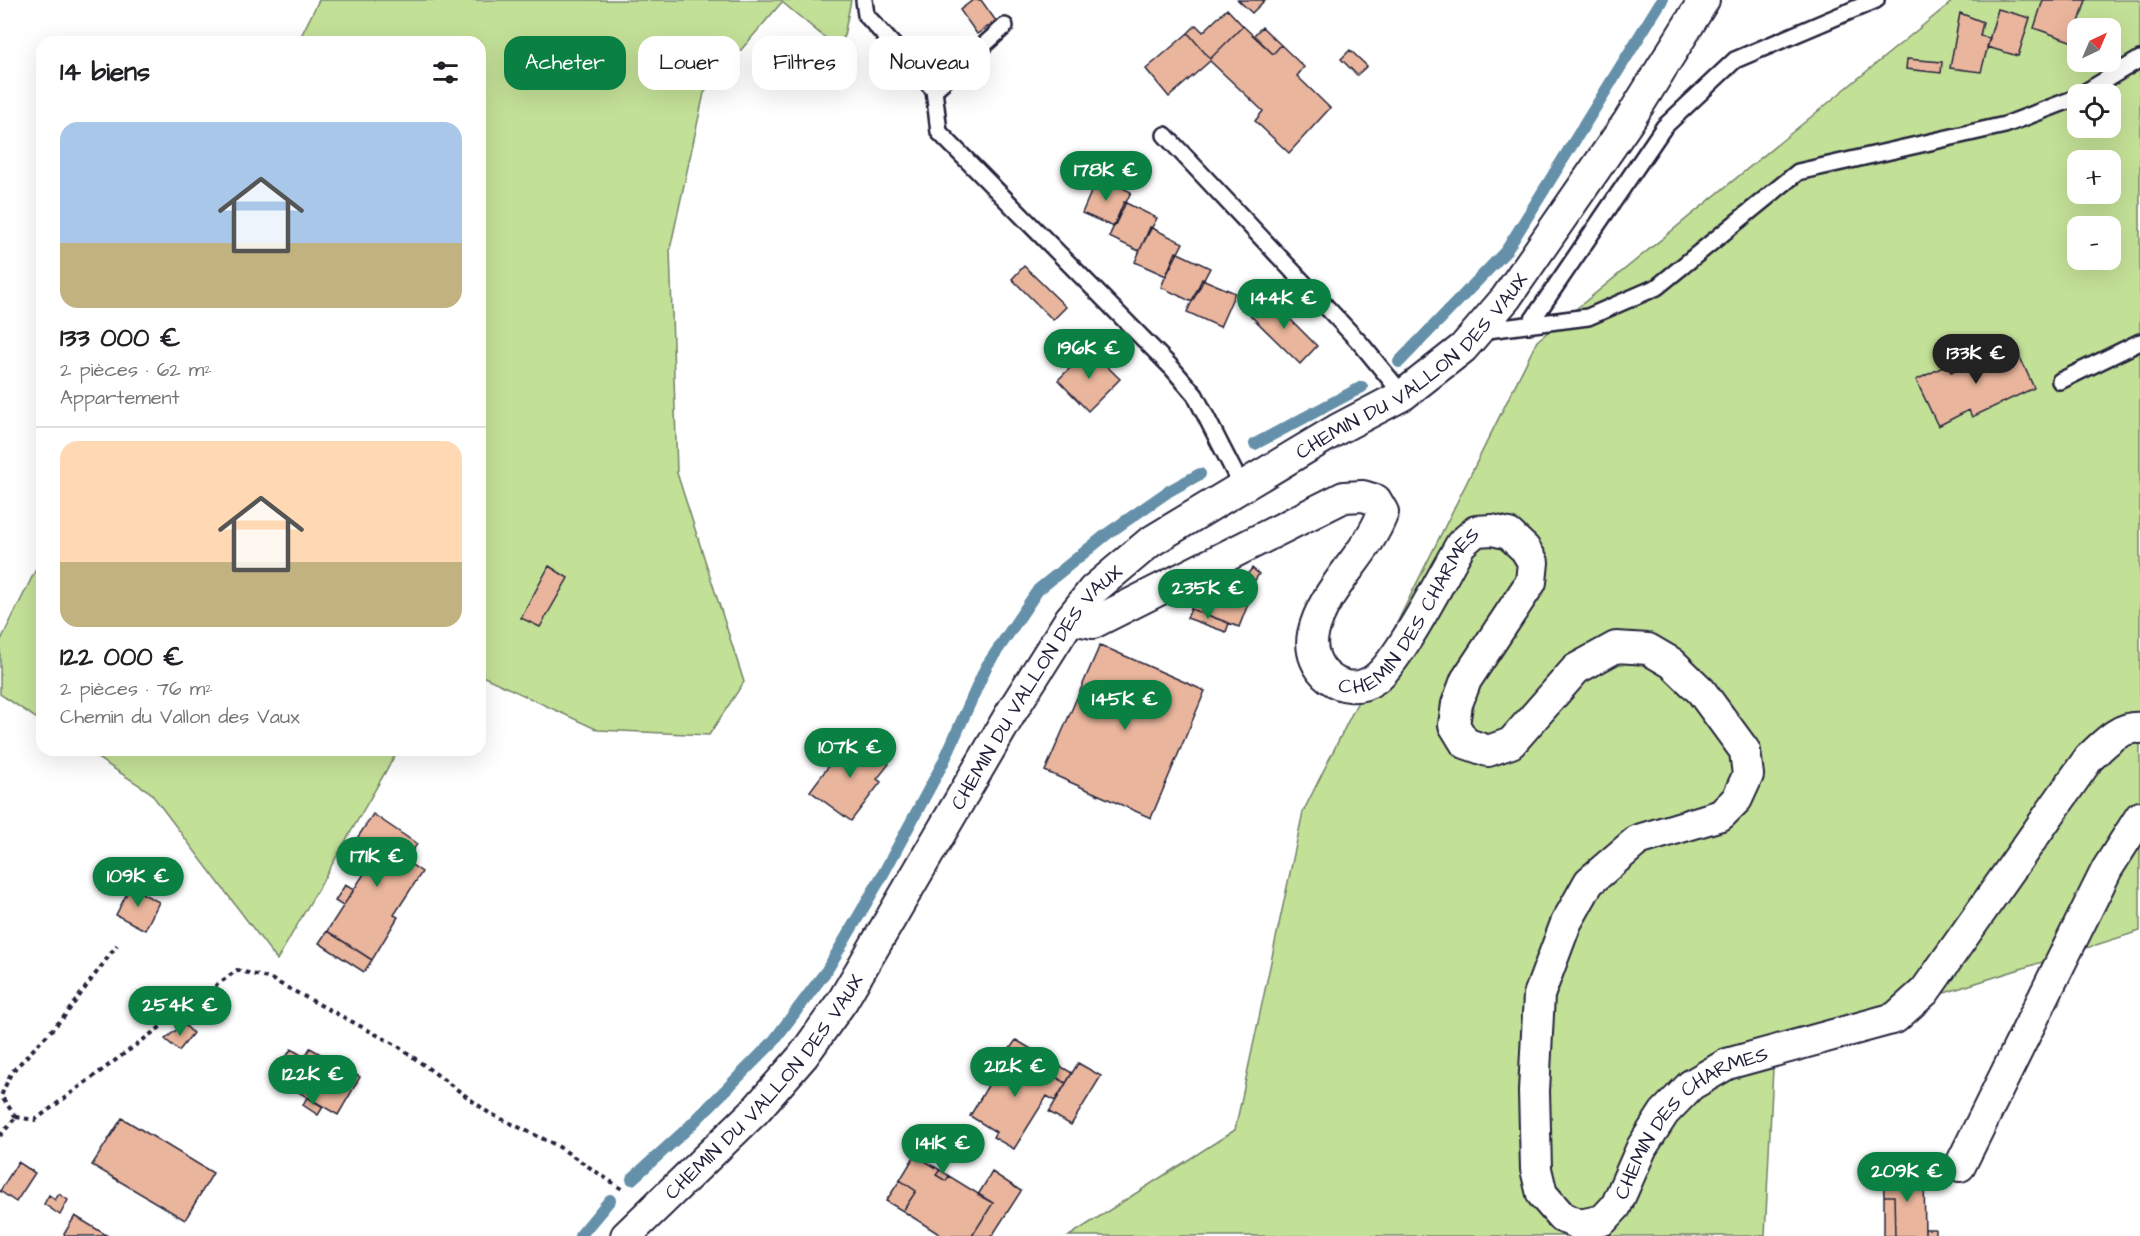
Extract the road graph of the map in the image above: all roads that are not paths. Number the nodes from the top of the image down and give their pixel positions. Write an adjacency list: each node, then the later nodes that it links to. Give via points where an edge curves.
1 (864, 0): 5 (lane, via 866,15)
2 (1704, 0): 13 (street, CHEMIN DU VALLON DES VAUX, via 1628,122 1506,298)
3 (1876, 0): 12 (lane, via 1735,60 1711,82 1664,127)
4 (1005, 26): 6 (lane)
5 (885, 36)
6 (990, 40)
7 (2140, 59): 8 (lane)
8 (2099, 84)
9 (934, 90): 17 (lane, via 939,132 1172,368 1195,395)
10 (2067, 101): 12 (lane, via 2005,125 1798,172 1657,287 1588,317)
11 (1164, 135): 16 (lane, via 1362,345)
12 (1529, 325): 13 (lane)
13 (1477, 331): 16 (street, CHEMIN DU VALLON DES VAUX, via 1463,348)
14 (2140, 342): 15 (lane)
15 (2060, 381)
16 (1403, 395): 17 (street, CHEMIN DU VALLON DES VAUX)
17 (1242, 487): 18 (street, CHEMIN DU VALLON DES VAUX, via 1150,542 1093,590)
18 (1070, 619): 19 (street, CHEMIN DES CHARMES, via 1093,623 1344,497 1363,496 1377,500 1383,512 1377,530 1326,604 1313,633 1312,655 1323,672 1340,685 1359,688 1377,678 1396,655 1461,544 1476,531 1492,530 1509,534 1525,549 1533,562 1532,582 1463,688 1456,705 1455,724 1465,743 1488,751 1511,743 1576,669 1616,647 1648,649 1672,663 1701,691 1745,751 1748,775 1737,799 1721,815 1638,840 1589,882 1566,923 1539,995 1534,1090 1536,1169 1542,1194 1562,1217 1580,1225 1603,1220 1616,1206 1642,1147 1664,1113 1691,1085 1727,1064 1896,1018 1932,982 2089,758 2116,734); 22 (street, CHEMIN DU VALLON DES VAUX, via 837,1009 756,1111)
19 (2140, 728)
20 (2140, 817): 21 (street, via 2107,869)
21 (1960, 1166)
22 (636, 1226)

